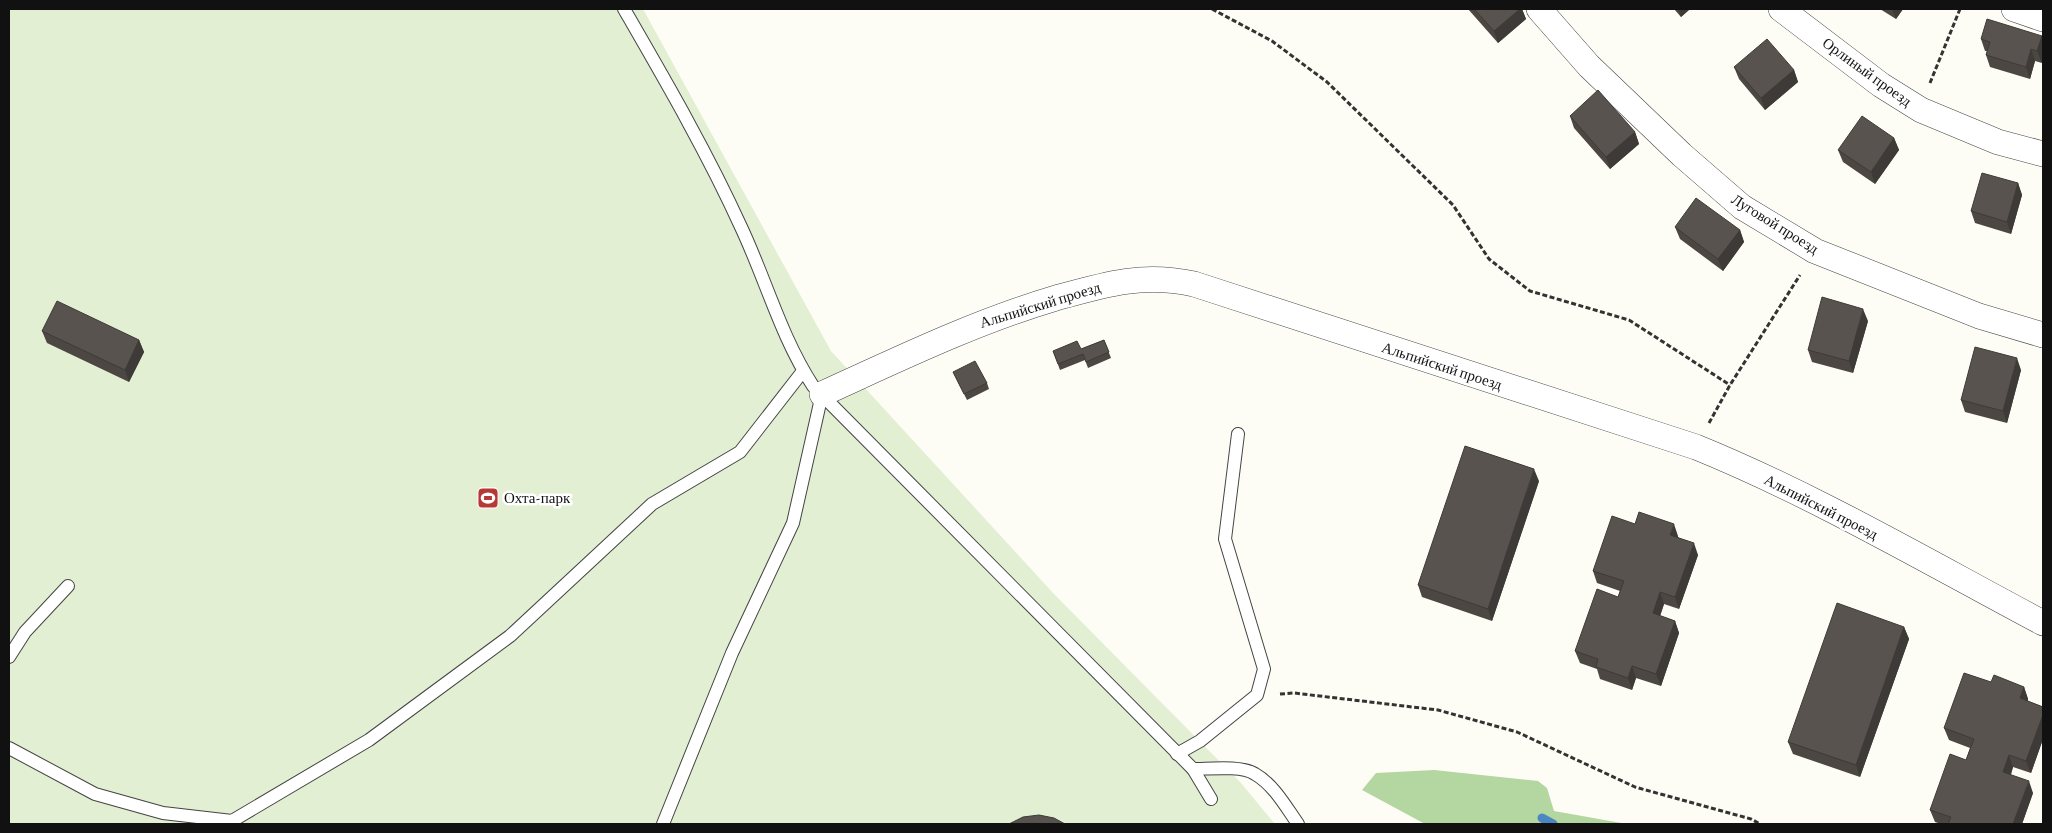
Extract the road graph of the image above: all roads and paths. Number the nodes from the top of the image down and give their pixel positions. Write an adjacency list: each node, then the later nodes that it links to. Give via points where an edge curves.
1 (624, 9): 12 (lane, via 674,96 741,226)
2 (1212, 9): 13 (path, via 1272,42 1327,82 1454,205 1489,259 1530,291 1629,320)
3 (1538, 9): 10 (street, Луговой проезд, via 1589,66 1682,155 1742,207)
4 (1781, 9): 8 (street, Орлиный проезд, via 1881,85)
5 (1960, 9): 8 (path)
6 (2014, 9): 7 (street)
7 (2043, 19)
8 (1917, 108): 9 (street, Орлиный проезд, via 1998,142)
9 (2043, 154)
10 (1815, 252): 11 (street, Луговой проезд, via 1979,316); 13 (path)
11 (2043, 335)
12 (803, 371): 14 (lane); 25 (lane, via 740,452 652,504 510,636 369,740)
13 (1730, 385): 16 (path)
14 (822, 394): 16 (street, Альпийский проезд, via 965,328 1008,312 1115,281 1169,278); 22 (lane); 26 (lane, via 793,524 732,653)
15 (1238, 434): 20 (lane, via 1225,539 1264,669)
16 (1696, 447): 18 (street, Альпийский проезд, via 1820,505)
17 (68, 586): 19 (lane, via 26,632)
18 (2043, 623)
19 (9, 657)
20 (1257, 695): 22 (lane, via 1200,741); 28 (path, via 1294,693 1438,710 1517,732 1635,787)
21 (9, 748): 25 (lane, via 96,794 164,813)
22 (1177, 754): 23 (lane)
23 (1193, 769): 24 (lane); 27 (lane, via 1227,768 1254,773 1277,794)
24 (1210, 799)
25 (232, 823)
26 (663, 824)
27 (1298, 824)
28 (1760, 824)

